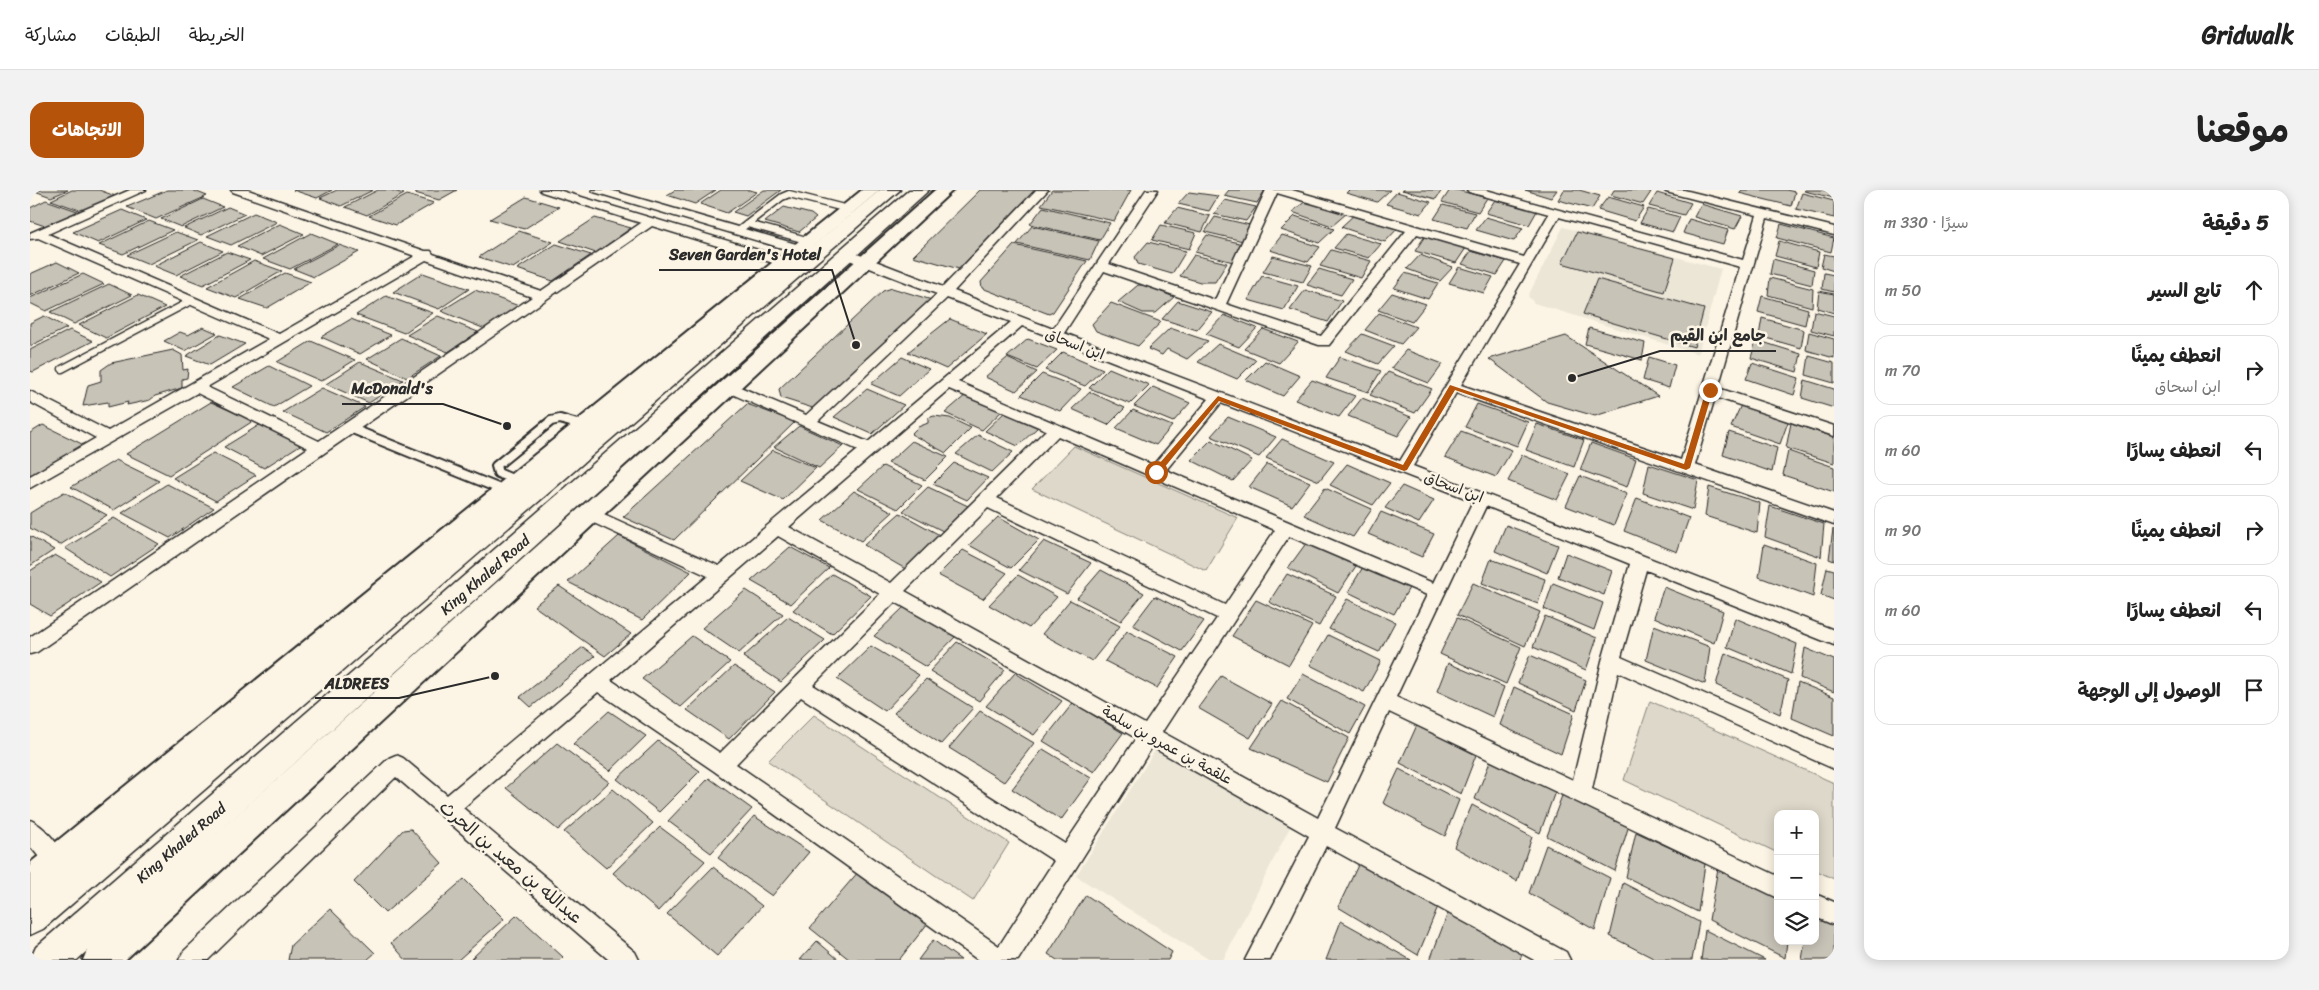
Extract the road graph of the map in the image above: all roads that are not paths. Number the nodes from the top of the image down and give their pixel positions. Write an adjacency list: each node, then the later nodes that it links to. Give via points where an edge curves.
1 (140, 190): 24 (street)
2 (237, 190): 16 (street)
3 (271, 190): 16 (street)
4 (546, 190): 20 (street)
5 (598, 190): 21 (street)
6 (872, 190): 17 (main road)
7 (891, 190): 88 (main road, King Khaled Road)
8 (920, 190): 27 (main road, King Khaled Road)
9 (945, 190): 27 (main road)
10 (1042, 190): 31 (street)
11 (1272, 190): 34 (street)
12 (1280, 190): 22 (street)
13 (1473, 190): 18 (street)
14 (1670, 190): 19 (street)
15 (1149, 191): 30 (street)
16 (257, 197): 26 (street)
17 (848, 209): 21 (lane, via 789,194); 25 (main road)
18 (1556, 213): 28 (street); 29 (street)
19 (1763, 213): 23 (street); 29 (street)
20 (650, 222): 25 (street); 32 (street)
21 (743, 228): 25 (street)
22 (1414, 229): 28 (street); 34 (street, via 1324,342)
23 (1834, 231)
24 (35, 236): 33 (street)
25 (798, 251): 57 (main road)
26 (426, 254): 32 (street); 37 (street)
27 (857, 259): 31 (street, ابن اسحاق); 41 (main road); 89 (main road, King Khaled Road)
28 (1527, 262): 42 (street)
29 (1747, 265): 43 (street)
30 (1102, 266): 34 (street); 36 (street)
31 (945, 293): 35 (street, ابن اسحاق); 46 (street)
32 (543, 296): 47 (street)
33 (191, 301): 37 (street); 38 (lane)
34 (1219, 306)
35 (1019, 322): 36 (street, ابن اسحاق); 39 (street)
36 (1055, 336): 45 (street, ابن اسحاق)
37 (280, 339): 40 (street)
38 (62, 369)
39 (948, 383): 48 (street); 52 (street)
40 (196, 387): 50 (street); 51 (street)
41 (728, 387): 46 (street); 60 (main road)
42 (1453, 387): 53 (street); 54 (street)
43 (1710, 390): 49 (street); 54 (street)
44 (30, 396): 50 (street)
45 (1218, 398): 53 (street, ابن اسحاق); 55 (street)
46 (808, 422): 52 (street)
47 (350, 428): 51 (street); 57 (lane)
48 (1056, 429): 55 (street); 59 (street)
49 (1834, 431)
50 (108, 438): 56 (street)
51 (320, 448): 70 (street)
52 (870, 449): 63 (street)
53 (1404, 468): 58 (street, ابن اسحاق)
54 (1686, 468): 61 (street)
55 (1156, 472): 62 (street)
56 (30, 483)
57 (511, 486): 83 (main road)
58 (1482, 498): 64 (street, ابن اسحاق); 66 (street)
59 (986, 500): 67 (street); 68 (street)
60 (589, 514): 65 (street); 90 (main road)
61 (1834, 519)
62 (1286, 527): 66 (street); 68 (street)
63 (777, 528): 65 (street); 67 (street, علقمة بن عمرو بن سلمة)
64 (1640, 561): 69 (street, ابن اسحاق); 71 (street)
65 (722, 575): 72 (street)
66 (1437, 592): 74 (street)
67 (894, 593): 73 (street); 75 (street, علقمة بن عمرو بن سلمة)
68 (1228, 616): 75 (street)
69 (1834, 638)
70 (30, 647)
71 (1611, 661): 76 (street); 78 (street)
72 (597, 681): 77 (street); 79 (street)
73 (799, 686): 77 (street); 82 (street)
74 (1384, 701): 78 (street); 81 (street)
75 (1149, 735): 81 (street, علقمة بن عمرو بن سلمة); 82 (street)
76 (1834, 760)
77 (721, 766): 93 (street)
78 (1580, 794): 85 (street)
79 (447, 808): 91 (street, عبدالله بن معبد بن الحرث, via 396,764); 92 (street, عبدالله بن معبد بن الحرث)
80 (30, 830): 83 (street)
81 (1322, 832): 95 (street); 96 (street, علقمة بن عمرو بن سلمة)
82 (1068, 858): 94 (street)
83 (56, 861): 84 (main road)
84 (30, 883)
85 (1774, 885)
86 (1819, 907): 87 (street)
87 (1834, 914)
88 (30, 918)
89 (49, 960)
90 (100, 960)
91 (191, 960)
92 (627, 960)
93 (998, 960)
94 (1004, 960)
95 (1257, 960)
96 (1558, 960)

